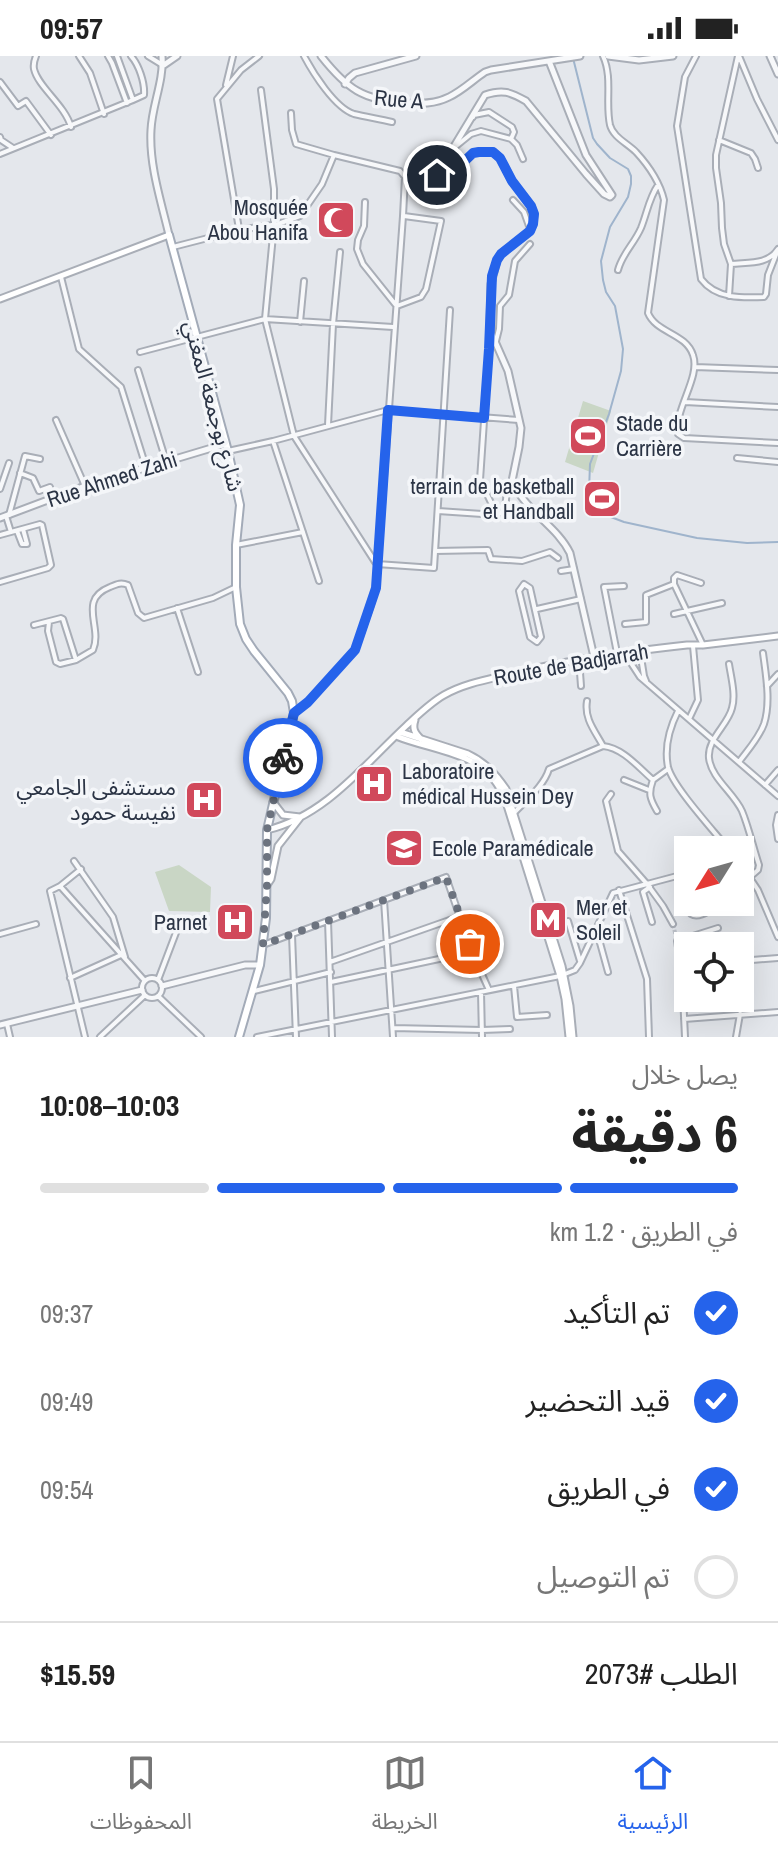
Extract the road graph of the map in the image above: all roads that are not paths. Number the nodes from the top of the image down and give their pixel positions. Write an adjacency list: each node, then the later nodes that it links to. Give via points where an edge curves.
1 (36, 56): 32 (street, via 34,71)
2 (79, 56): 30 (street)
3 (108, 56): 28 (street)
4 (117, 56): 27 (street)
5 (131, 56): 27 (street, via 145,90)
6 (148, 56): 21 (street)
7 (162, 56): 21 (street)
8 (177, 56): 21 (street)
9 (233, 56): 26 (street)
10 (259, 56): 26 (street)
11 (304, 56): 31 (street, via 344,108)
12 (321, 56): 24 (street, Rue A)
13 (416, 56): 24 (street, via 355,73)
14 (579, 56): 20 (street, Rue A)
15 (606, 56): 16 (street); 45 (street, via 611,127 644,160)
16 (673, 56)
17 (696, 56): 61 (street, via 685,77 677,126 701,279 709,289)
18 (739, 56): 37 (street); 38 (street)
19 (770, 56): 22 (street)
20 (549, 61): 24 (street, Rue A, via 491,70 451,96 424,104 377,100); 39 (street, via 586,155 610,197 526,101 513,94 499,90 485,95)
21 (163, 66): 52 (street, via 151,134)
22 (778, 74)
23 (0, 82): 34 (street, via 18,106 26,101)
24 (345, 84)
25 (261, 90): 49 (street)
26 (224, 92): 50 (street, via 217,99)
27 (133, 100): 28 (street)
28 (127, 103): 30 (street)
29 (291, 113): 42 (street, via 296,144)
30 (104, 114): 32 (street)
31 (392, 122)
32 (71, 127): 34 (street)
33 (465, 132): 36 (street, via 474,115 489,112 512,127)
34 (51, 135): 40 (street)
35 (0, 137): 40 (street)
36 (511, 139): 39 (street, via 481,131); 43 (street)
37 (719, 140): 44 (street, via 751,153); 57 (street, via 716,168)
38 (778, 140)
39 (453, 148): 51 (street, via 436,164 437,175 448,177 473,153 493,152 531,206)
40 (15, 149): 41 (street)
41 (0, 154)
42 (334, 155): 48 (street, via 400,171 405,177); 49 (street, via 300,216)
43 (523, 159)
44 (758, 168)
45 (658, 185): 58 (street); 73 (street, via 664,200 648,313 653,322 680,338 693,354)
46 (513, 200): 51 (street)
47 (365, 202): 63 (street, via 357,249)
48 (403, 216): 63 (street); 63 (street, via 441,221 426,289 421,297)
49 (274, 225): 50 (street); 65 (street)
50 (239, 230): 54 (street)
51 (530, 231): 69 (street, via 501,254 495,266)
52 (169, 235): 54 (main road, شارع بوجمعة المغني); 59 (main road)
53 (530, 244): 71 (street, via 513,265)
54 (173, 247): 70 (main road, شارع بوجمعة المغني)
55 (778, 250): 57 (street, via 768,259); 61 (street, via 766,296)
56 (340, 252): 67 (street)
57 (731, 264): 61 (street)
58 (618, 270)
59 (61, 277): 62 (main road); 93 (street, via 79,349 121,387)
60 (304, 281): 66 (street)
61 (729, 296)
62 (0, 299)
63 (397, 306): 68 (street)
64 (450, 310): 79 (street)
65 (265, 319): 66 (street); 70 (street); 84 (street)
66 (300, 322): 67 (street)
67 (333, 324): 68 (street); 83 (street)
68 (394, 327): 78 (street)
69 (490, 330): 71 (street); 80 (street)
70 (196, 337): 72 (street); 87 (main road, شارع بوجمعة المغني)
71 (496, 343): 82 (street)
72 (140, 352)
73 (695, 367): 75 (street); 76 (street)
74 (138, 370): 90 (street)
75 (778, 370)
76 (685, 402): 77 (street); 86 (street, via 677,431 684,438)
77 (778, 407)
78 (388, 410): 79 (street); 83 (street); 108 (street)
79 (444, 414): 80 (street); 99 (street)
80 (484, 418): 82 (street); 100 (street, via 480,480)
81 (56, 420): 95 (street)
82 (519, 420): 97 (street)
83 (328, 425): 84 (street)
84 (294, 436): 85 (street); 108 (street)
85 (273, 441): 87 (street); 103 (street)
86 (778, 443)
87 (227, 447): 90 (street, Rue Ahmed Zahi); 105 (main road, شارع بوجمعة المغني, via 240,505)
88 (737, 458): 91 (street)
89 (40, 459): 94 (street, via 25,456)
90 (166, 461): 93 (street, Rue Ahmed Zahi)
91 (778, 462)
92 (9, 463): 98 (street)
93 (146, 467): 95 (street, Rue Ahmed Zahi)
94 (20, 473): 96 (street, via 33,478 39,491); 101 (street)
95 (85, 486): 101 (street, Rue Ahmed Zahi)
96 (50, 487)
97 (514, 487): 100 (street, via 509,484 505,509); 109 (street, via 565,542)
98 (0, 489)
99 (437, 511): 100 (street); 106 (street)
100 (497, 515)
101 (5, 516): 102 (street)
102 (17, 531): 104 (street); 112 (street, via 42,525 51,565)
103 (303, 532): 105 (street); 111 (street)
104 (0, 535)
105 (236, 545): 116 (main road, شارع بوجمعة المغني)
106 (435, 551): 107 (street, via 488,550 491,559 522,561 550,552); 108 (street, via 434,568)
107 (558, 558)
108 (377, 564): 143 (street, via 376,588 355,650)
109 (574, 569): 110 (street); 117 (street)
110 (561, 571)
111 (319, 581)
112 (0, 582)
113 (701, 583): 114 (street, via 677,575)
114 (674, 584): 121 (street); 124 (street, via 646,595 646,622)
115 (624, 586): 130 (street, via 604,587)
116 (236, 587): 119 (street); 143 (main road, شارع بوجمعة المغني, via 246,639 288,693)
117 (581, 599): 120 (street); 132 (street)
118 (722, 603): 121 (street)
119 (177, 608): 134 (street, via 144,618 128,585 105,589 92,608 96,643); 136 (street)
120 (536, 609): 120 (street, via 524,584 519,591 530,637 537,642 541,637)
121 (686, 610): 122 (street); 127 (street)
122 (674, 614)
123 (49, 622): 125 (street); 134 (street, via 63,619); 134 (street, via 56,662)
124 (625, 624)
125 (34, 625)
126 (778, 636): 127 (main road, Route de Badjarrah)
127 (703, 645): 128 (main road, Route de Badjarrah)
128 (693, 646): 129 (main road, Route de Badjarrah); 145 (street, via 698,700)
129 (640, 651): 130 (main road, Route de Badjarrah); 138 (street)
130 (617, 653): 132 (main road, Route de Badjarrah); 138 (street, via 627,657)
131 (763, 653): 140 (street)
132 (594, 657): 133 (main road, Route de Badjarrah)
133 (579, 659): 139 (street); 144 (main road, Route de Badjarrah, via 466,685)
134 (76, 660)
135 (729, 664): 149 (street, via 732,709)
136 (198, 672)
137 (778, 674): 140 (street)
138 (648, 683): 142 (street)
139 (581, 686)
140 (767, 686): 152 (street, via 763,728)
141 (587, 701): 151 (street, via 585,711)
142 (678, 710): 145 (street); 153 (street, via 666,744)
143 (294, 713): 161 (main road)
144 (419, 713): 146 (main road, Route de Badjarrah); 147 (main road, via 413,727)
145 (689, 719): 149 (street)
146 (398, 734): 147 (main road); 148 (main road); 150 (main road, Route de Badjarrah)
147 (422, 740): 163 (main road, via 485,764 506,789)
148 (408, 741): 150 (main road); 205 (main road, via 474,761 498,785)
149 (713, 741): 152 (street); 168 (street, via 709,762 741,809)
150 (387, 743): 165 (main road, Route de Badjarrah, via 353,779)
151 (603, 746): 156 (street, via 622,753); 163 (street, via 549,769)
152 (739, 762): 157 (street)
153 (668, 769): 156 (street); 167 (street)
154 (778, 770): 157 (street)
155 (624, 780): 158 (street)
156 (653, 780): 158 (street)
157 (765, 785): 160 (street)
158 (649, 790): 162 (street)
159 (611, 794): 176 (street, via 606,801 618,851)
160 (778, 796)
161 (273, 802): 165 (main road, via 283,815); 166 (main road)
162 (657, 811)
163 (514, 813): 205 (main road)
164 (778, 815): 169 (street)
165 (301, 817): 166 (main road); 175 (main road, via 278,846)
166 (267, 830): 175 (main road)
167 (718, 836)
168 (750, 836)
169 (778, 839)
170 (754, 849): 173 (street, via 759,865)
171 (74, 861): 172 (street)
172 (81, 869): 178 (street); 196 (street, via 113,917)
173 (754, 874)
174 (674, 878): 176 (street)
175 (267, 885): 194 (main road)
176 (649, 885): 179 (street); 184 (street, via 643,892); 186 (street)
177 (754, 885): 192 (street)
178 (60, 886): 196 (street); 206 (street, via 50,891)
179 (619, 890): 189 (street, via 611,896); 241 (street, via 647,979)
180 (384, 900): 181 (street, via 446,877); 182 (street); 193 (street)
181 (461, 916): 193 (street); 195 (street)
182 (328, 921): 191 (street); 199 (street)
183 (568, 921): 200 (street)
184 (652, 922)
185 (36, 924): 190 (street)
186 (673, 924)
187 (718, 928): 222 (street, via 677,941)
188 (177, 930): 210 (street)
189 (596, 931): 200 (street); 204 (street)
190 (0, 934)
191 (292, 935): 194 (street); 208 (street)
192 (778, 937)
193 (388, 941): 199 (street); 202 (street)
194 (263, 945): 201 (main road)
195 (472, 952): 202 (street); 212 (street)
196 (123, 956): 206 (street); 207 (street)
197 (778, 958): 198 (street)
198 (754, 960)
199 (330, 962): 203 (street)
200 (580, 963): 205 (street)
201 (260, 965): 210 (street); 213 (main road)
202 (388, 970): 209 (street); 218 (street)
203 (331, 972): 208 (street); 209 (street)
204 (608, 972)
205 (562, 976): 211 (street); 240 (main road)
206 (70, 978): 217 (street)
207 (145, 981): 210 (street); 215 (street)
208 (295, 981): 213 (street); 226 (street)
209 (331, 982): 223 (street)
210 (160, 983): 216 (street)
211 (514, 986): 212 (street); 221 (street, via 517,1017)
212 (489, 990): 214 (street)
213 (254, 991): 234 (main road)
214 (481, 992): 218 (street); 228 (street)
215 (144, 993): 216 (street); 217 (street); 232 (street)
216 (158, 996): 233 (street)
217 (77, 1007): 224 (street); 231 (street)
218 (392, 1009): 223 (street); 225 (street)
219 (778, 1012): 220 (street)
220 (740, 1014): 222 (street); 243 (street)
221 (547, 1015)
222 (684, 1019): 242 (street)
223 (332, 1022): 226 (street); 237 (street)
224 (3, 1024): 230 (street)
225 (393, 1028): 228 (street); 238 (street)
226 (296, 1029): 229 (street); 236 (street)
227 (510, 1029): 228 (street)
228 (482, 1030): 239 (street)
229 (267, 1036): 235 (street)
230 (10, 1037)
231 (85, 1037)
232 (100, 1037)
233 (201, 1037)
234 (239, 1037)
235 (257, 1037)
236 (296, 1037)
237 (332, 1037)
238 (393, 1037)
239 (482, 1037)
240 (571, 1037)
241 (649, 1037)
242 (685, 1037)
243 (736, 1037)

